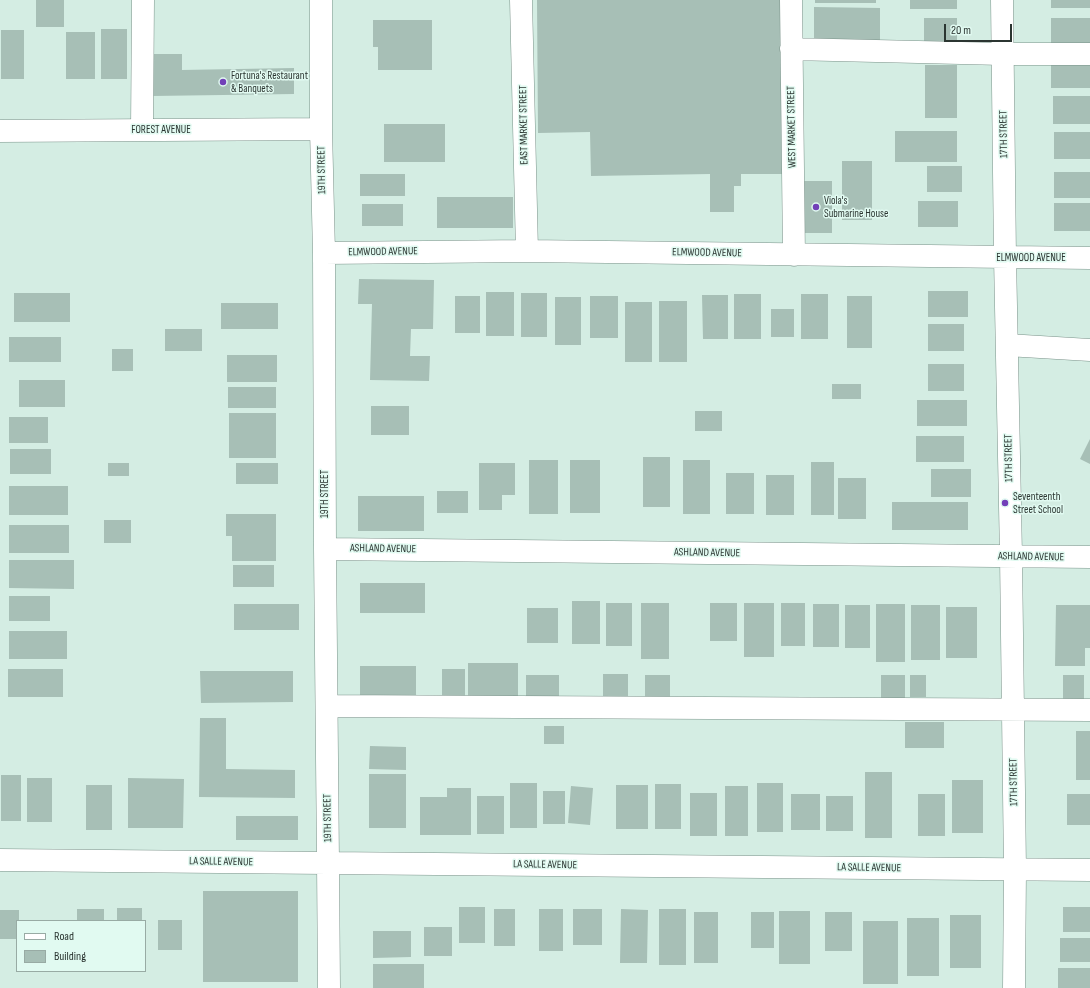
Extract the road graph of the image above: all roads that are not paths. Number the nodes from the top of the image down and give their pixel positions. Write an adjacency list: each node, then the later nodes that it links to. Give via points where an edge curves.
1 (143, 0): 10 (street)
2 (321, 0): 9 (street, 19TH STREET)
3 (521, 0): 12 (street, EAST MARKET STREET)
4 (791, 0): 6 (street, WEST MARKET STREET)
5 (1002, 0): 7 (street, 17TH STREET)
6 (791, 49): 7 (street); 14 (street, WEST MARKET STREET)
7 (1003, 54): 8 (street); 15 (street, 17TH STREET)
8 (1090, 54)
9 (322, 129): 10 (street, FOREST AVENUE); 13 (street, 19TH STREET)
10 (142, 130): 11 (street, FOREST AVENUE)
11 (0, 131)
12 (527, 250): 13 (street, ELMWOOD AVENUE); 14 (street, ELMWOOD AVENUE)
13 (324, 253): 19 (street, 19TH STREET)
14 (794, 255): 15 (street, ELMWOOD AVENUE)
15 (1005, 257): 16 (street, ELMWOOD AVENUE); 17 (street, 17TH STREET)
16 (1090, 258)
17 (1007, 345): 18 (street); 20 (street, 17TH STREET)
18 (1090, 350)
19 (325, 549): 20 (street, ASHLAND AVENUE); 22 (street, 19TH STREET)
20 (1011, 556): 21 (street, ASHLAND AVENUE); 23 (street, 17TH STREET)
21 (1090, 557)
22 (327, 706): 23 (street); 26 (street, 19TH STREET)
23 (1013, 709): 24 (street); 27 (street, 17TH STREET)
24 (1090, 710)
25 (0, 860): 26 (street, LA SALLE AVENUE)
26 (328, 863): 27 (street, LA SALLE AVENUE); 29 (street, 19TH STREET)
27 (1015, 870): 28 (street, LA SALLE AVENUE); 30 (street, 17TH STREET)
28 (1090, 870)
29 (329, 988)
30 (1014, 988)

